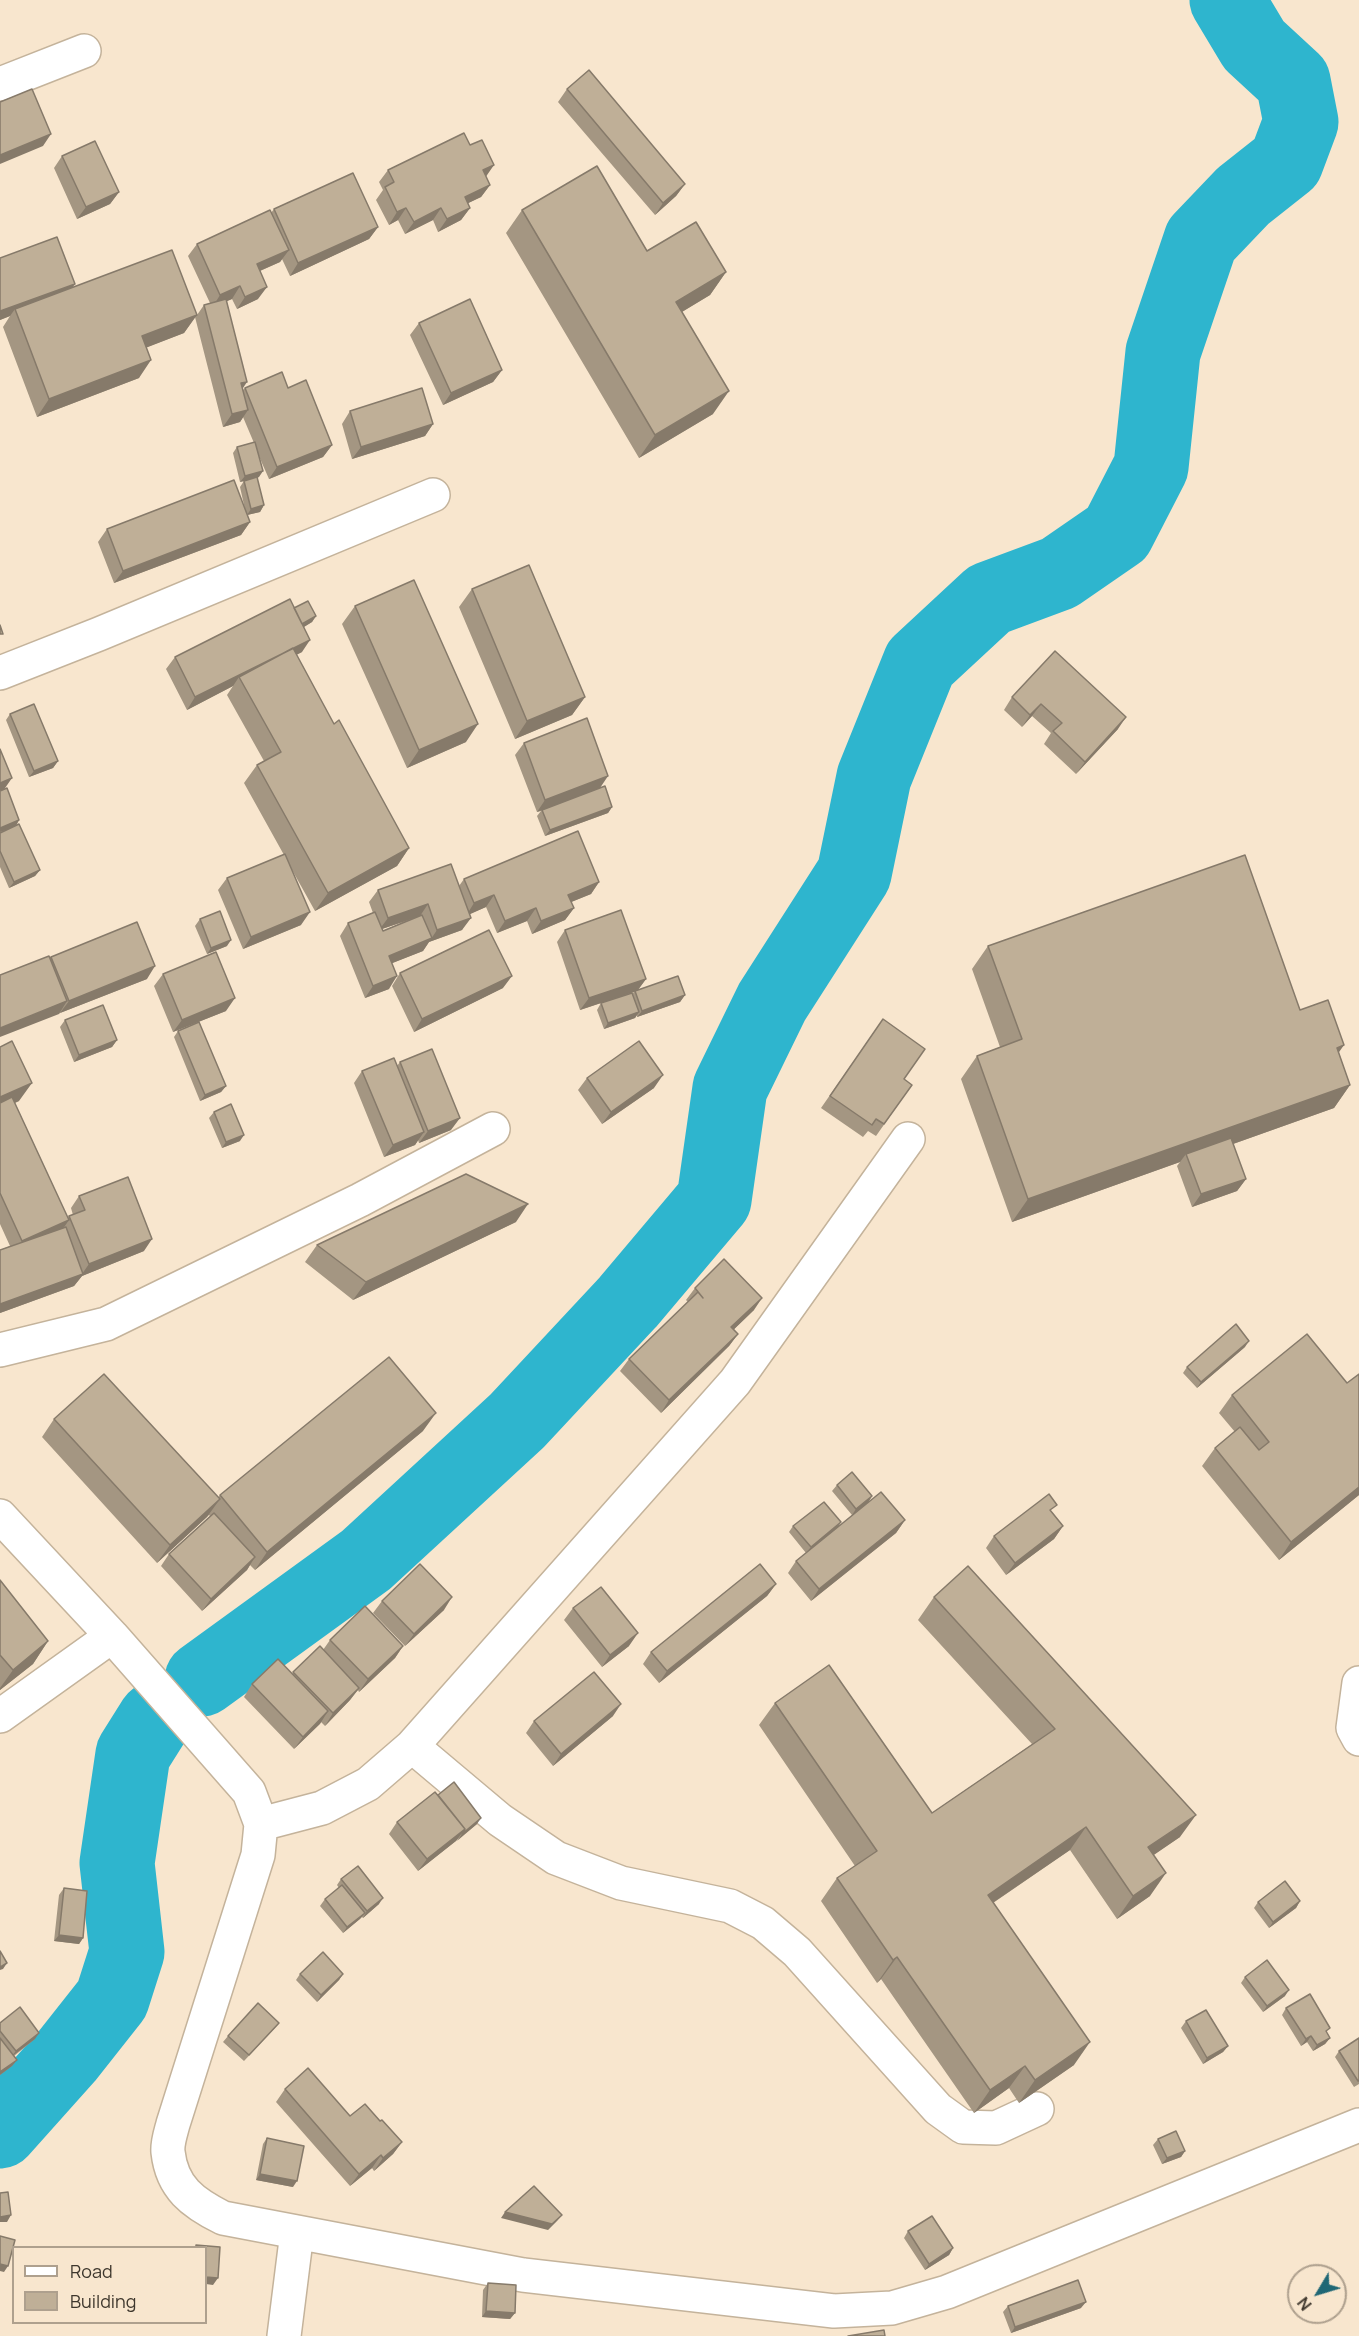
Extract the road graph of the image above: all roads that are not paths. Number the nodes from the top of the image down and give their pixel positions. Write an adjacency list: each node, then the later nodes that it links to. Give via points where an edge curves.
1 (84, 51): 2 (street)
2 (0, 84)
3 (433, 495): 4 (street)
4 (0, 673)
5 (493, 1129): 7 (street, via 360,1200 106,1324)
6 (908, 1138): 13 (street, via 735,1382)
7 (0, 1350)
8 (0, 1516): 9 (street)
9 (112, 1636): 11 (street); 14 (street, via 249,1792)
10 (1359, 1683): 12 (street, via 1353,1728)
11 (0, 1716)
12 (1359, 1739)
13 (412, 1746): 14 (street, via 368,1784 322,1808); 15 (street, via 500,1820 556,1858 621,1883 730,1906 763,1923 797,1952 938,2109 963,2127 996,2128)
14 (261, 1824): 17 (street, via 258,1855 172,2124 168,2150 175,2178 196,2204 223,2218)
15 (1037, 2109)
16 (1359, 2126): 17 (street, via 947,2292 892,2308 834,2311 524,2275)
17 (297, 2232): 18 (street)
18 (284, 2336)

